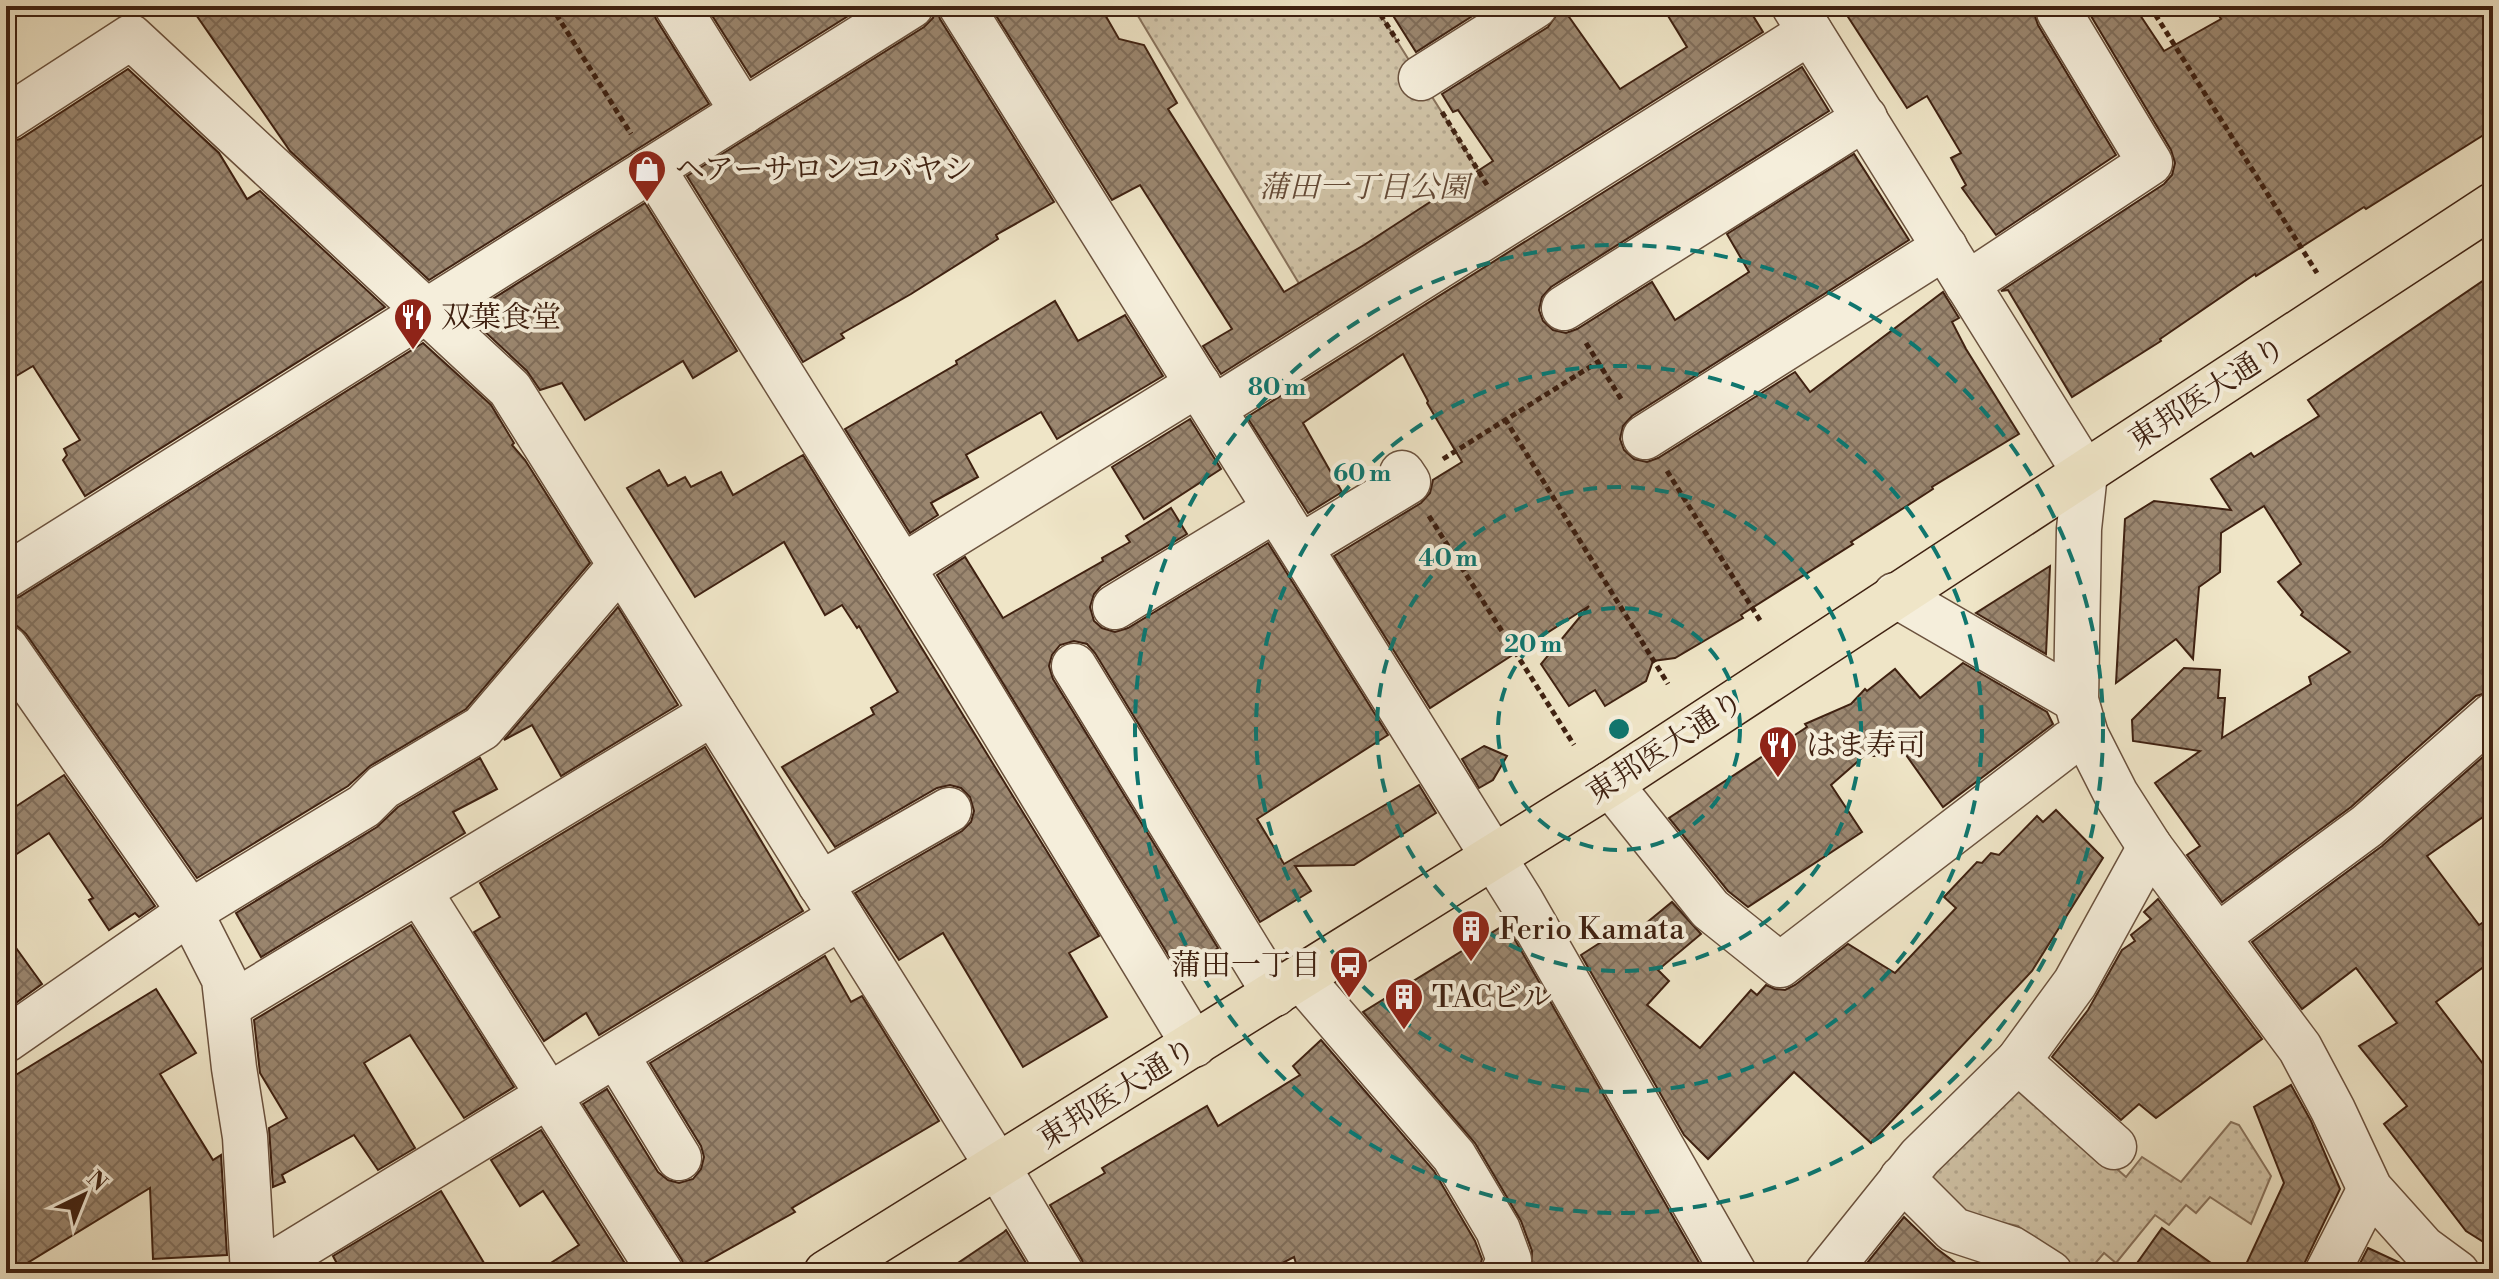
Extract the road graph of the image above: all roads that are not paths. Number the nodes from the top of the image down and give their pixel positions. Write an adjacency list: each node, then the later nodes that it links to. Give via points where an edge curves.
1 (677, 6): 8 (street)
2 (911, 6): 8 (street)
3 (961, 6): 17 (street, via 1088,221)
4 (1535, 6): 7 (street)
5 (2059, 12): 14 (street, via 2150,163)
6 (1802, 19): 10 (street); 17 (street)
7 (1421, 78)
8 (743, 112): 11 (street)
9 (6, 118): 16 (street, via 131,37)
10 (1865, 118): 13 (street); 15 (street)
11 (653, 169): 16 (street); 24 (street)
12 (2493, 205): 19 (main road, 東邦医大通り)
13 (1945, 247): 14 (street); 18 (street)
14 (1967, 284): 19 (street)
15 (1564, 308)
16 (427, 311): 23 (street, via 510,389); 25 (street, via 64,530)
17 (1206, 396): 21 (street); 24 (street)
18 (1645, 437)
19 (2085, 473): 26 (main road, 東邦医大通り); 32 (street, via 2079,529)
20 (1405, 478): 22 (street)
21 (1276, 509): 22 (street); 27 (street)
22 (1300, 547): 36 (street)
23 (620, 566): 30 (street); 39 (street, via 482,728)
24 (902, 567): 44 (street)
25 (6, 576)
26 (1895, 595): 32 (street); 33 (main road, 東邦医大通り)
27 (1115, 607)
28 (6, 648): 39 (street)
29 (1074, 666): 41 (street)
30 (713, 713): 37 (street); 38 (street)
31 (2493, 715): 40 (street, via 2367,826)
32 (2081, 718): 33 (street, via 2069,743 1780,965 1710,909); 35 (street, via 2116,794)
33 (1610, 784): 36 (main road, 東邦医大通り)
34 (949, 810): 38 (street)
35 (2150, 847): 40 (street); 46 (street, via 2075,983)
36 (1494, 857): 41 (main road, 東邦医大通り); 58 (street)
37 (419, 891): 42 (street); 47 (street)
38 (831, 900): 45 (street); 50 (street)
39 (190, 912): 42 (street, via 224,979); 43 (street)
40 (2218, 936): 52 (street, via 2300,1048)
41 (1288, 986): 44 (main road, 東邦医大通り); 57 (street, via 1454,1156 1498,1230 1509,1260)
42 (228, 1006): 53 (street)
43 (6, 1040)
44 (1194, 1045): 50 (main road, 東邦医大通り)
45 (616, 1055): 47 (street); 49 (street)
46 (2018, 1061): 48 (street); 51 (street)
47 (548, 1096): 53 (street); 54 (street)
48 (2114, 1147)
49 (679, 1158)
50 (998, 1167): 55 (main road, 東邦医大通り); 56 (street)
51 (1902, 1178): 59 (street); 60 (street, via 1954,1230 2012,1249)
52 (2370, 1189): 61 (street); 62 (street, via 2423,1248)
53 (255, 1273)
54 (661, 1273)
55 (826, 1273)
56 (1061, 1273)
57 (1503, 1273)
58 (1734, 1273)
59 (1827, 1273)
60 (2050, 1273)
61 (2327, 1273)
62 (2457, 1273)

